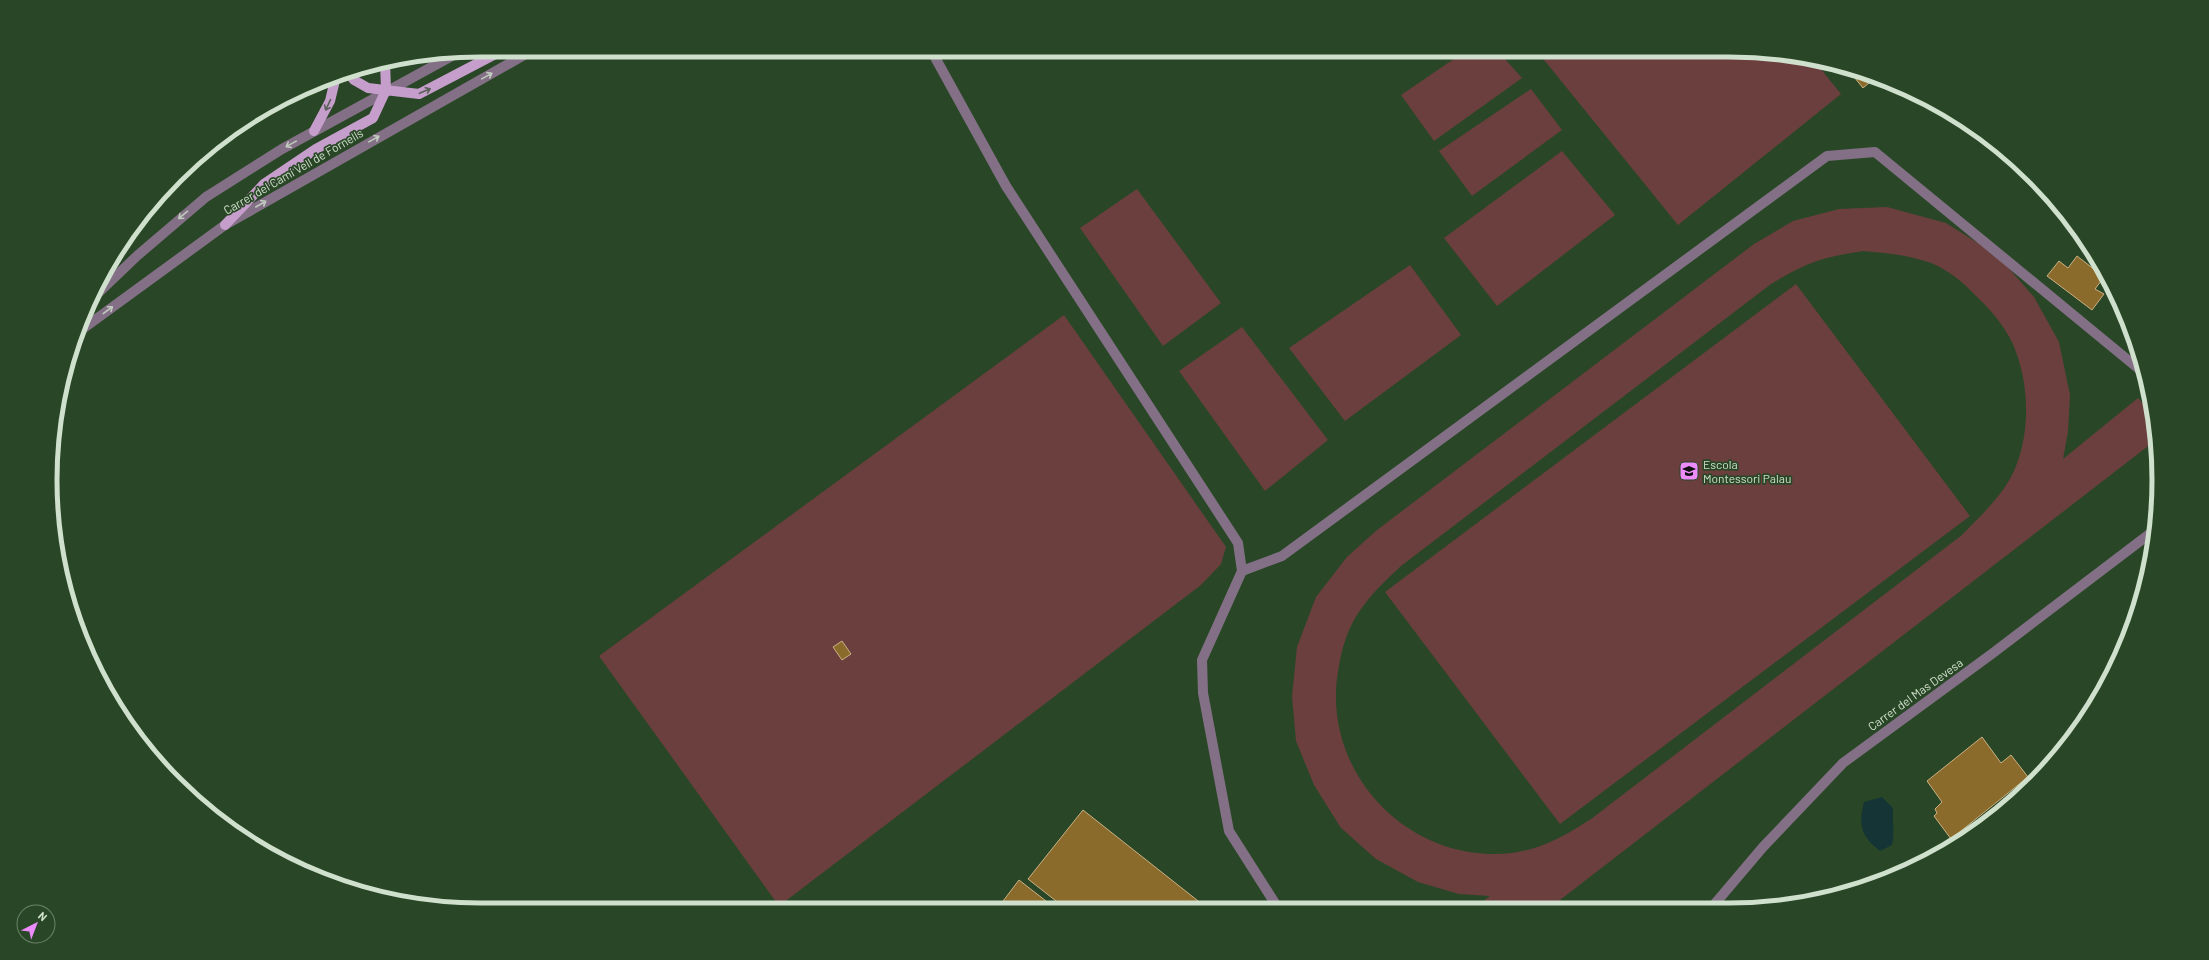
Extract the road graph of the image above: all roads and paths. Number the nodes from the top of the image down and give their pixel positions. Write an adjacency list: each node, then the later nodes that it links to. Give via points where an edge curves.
1 (490, 57): 8 (main road, one-way to 1, via 419,94)
2 (521, 57): 10 (street, Carrer del Camí Vell de Fornells, one-way to 2)
3 (935, 57): 15 (street, via 1006,186 1238,543)
4 (444, 59): 8 (street, Carrer del Camí Vell de Fornells)
5 (385, 68): 8 (main road)
6 (351, 77): 8 (main road, via 368,88)
7 (334, 83): 9 (main road, one-way to 9, via 330,102)
8 (386, 90): 9 (street, Carrer del Camí Vell de Fornells); 10 (main road, via 373,118 316,149 264,184)
9 (314, 131): 11 (street, Carrer del Camí Vell de Fornells, one-way to 11, via 206,197 161,234)
10 (225, 225): 12 (street, Carrer del Camí Vell de Fornells, one-way to 10)
11 (104, 288)
12 (86, 327)
13 (2137, 367): 15 (street, via 1875,152 1827,156 1282,556)
14 (2148, 535): 17 (street, Carrer del Mas Devesa, via 1843,763 1763,847)
15 (1242, 571): 16 (street, via 1202,660 1203,693 1229,831)
16 (1275, 903)
17 (1716, 903)

